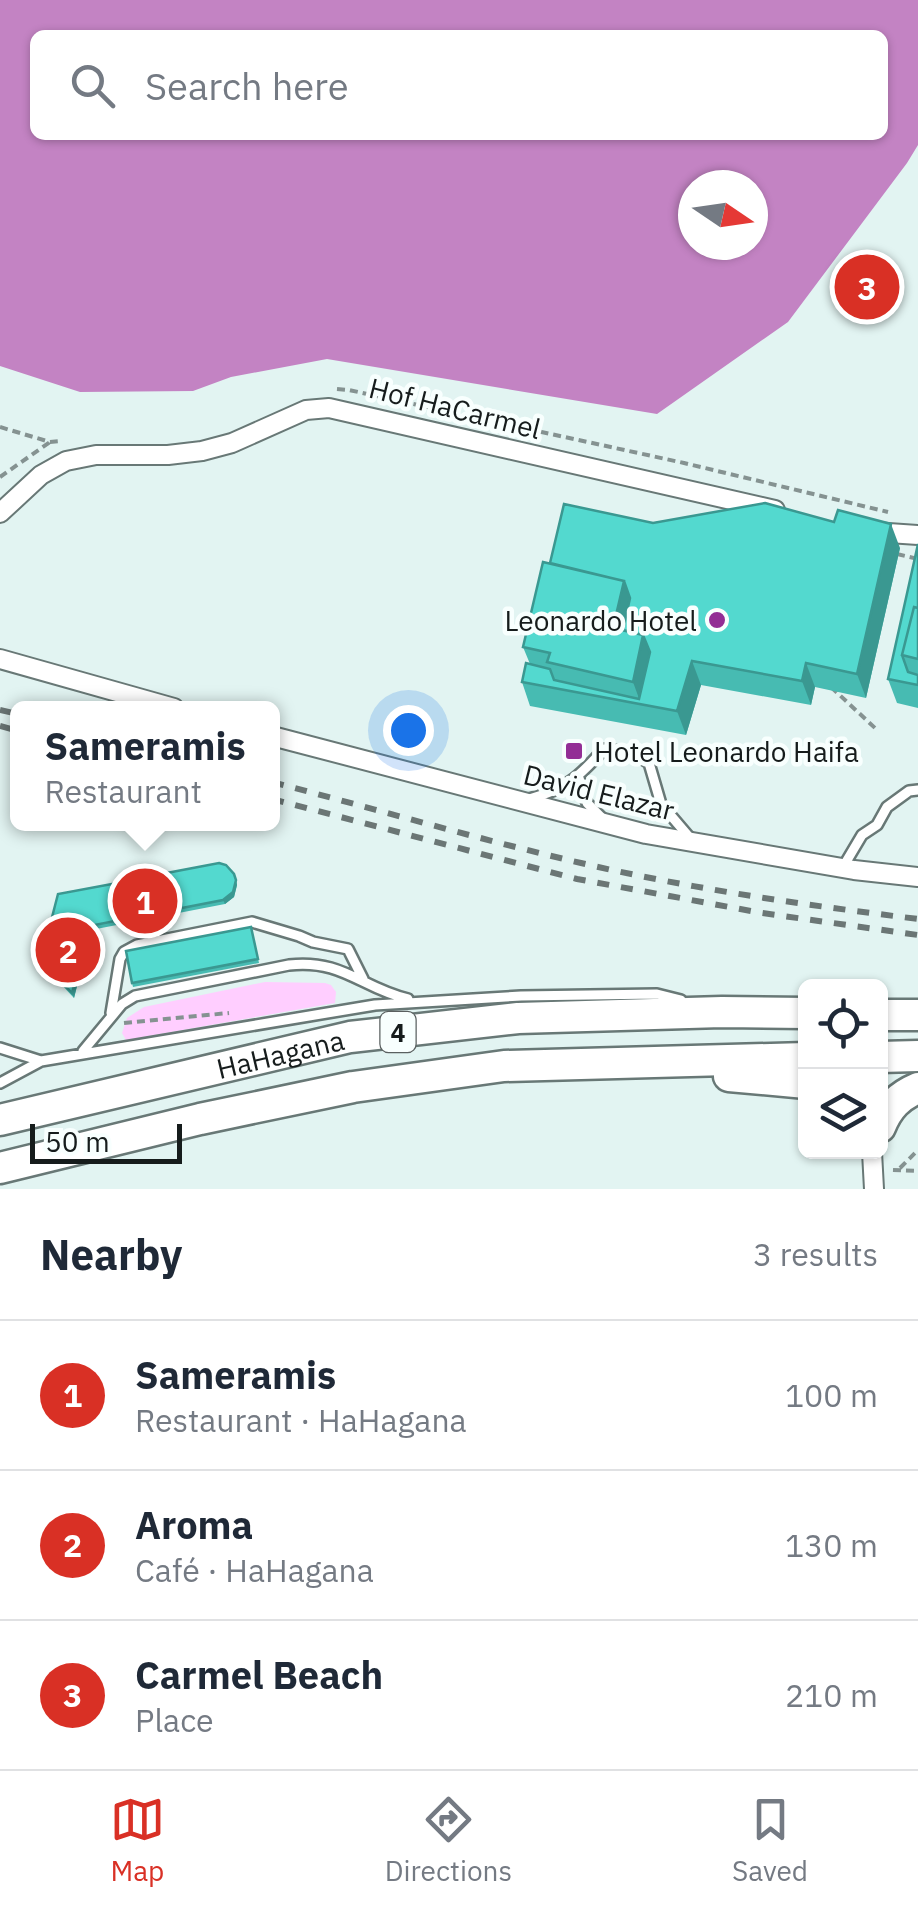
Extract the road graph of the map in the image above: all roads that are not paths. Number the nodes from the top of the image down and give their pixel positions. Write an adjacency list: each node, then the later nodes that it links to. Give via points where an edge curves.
1 (0, 513): 2 (street, Hof HaCarmel, via 66,460 202,452 306,410 329,408)
2 (799, 516)
3 (854, 527): 4 (street)
4 (918, 535)
5 (0, 659): 6 (street)
6 (149, 701)
7 (280, 738): 10 (street, David Elazar)
8 (579, 778): 10 (lane); 11 (lane, via 587,802); 12 (lane, via 604,749 634,752 649,763 661,804)
9 (918, 790): 13 (lane, via 887,807)
10 (521, 802): 11 (street, David Elazar)
11 (608, 824): 12 (street, David Elazar)
12 (694, 842): 13 (street, David Elazar)
13 (842, 868): 14 (street, David Elazar)
14 (918, 877)
15 (363, 980): 16 (lane); 20 (lane, via 333,967 289,965 135,996); 20 (lane, via 348,949 252,922 124,952)
16 (416, 1001): 17 (lane, via 657,994); 23 (lane)
17 (722, 1012): 18 (highway, HaHagana / 4); 33 (highway, HaHagana / 4, via 518,1018 350,1037)
18 (798, 1013)
19 (888, 1015): 21 (highway)
20 (111, 1016): 23 (lane)
21 (918, 1016)
22 (0, 1048): 27 (lane)
23 (82, 1052): 27 (lane)
24 (918, 1056): 25 (highway)
25 (888, 1057)
26 (798, 1058): 28 (highway, HaHagana / 4)
27 (41, 1061): 30 (lane)
28 (577, 1063): 29 (highway); 34 (highway, HaHagana / 4, via 353,1087)
29 (798, 1082)
30 (0, 1083)
31 (918, 1088): 32 (highway)
32 (888, 1110)
33 (0, 1120)
34 (0, 1168)

